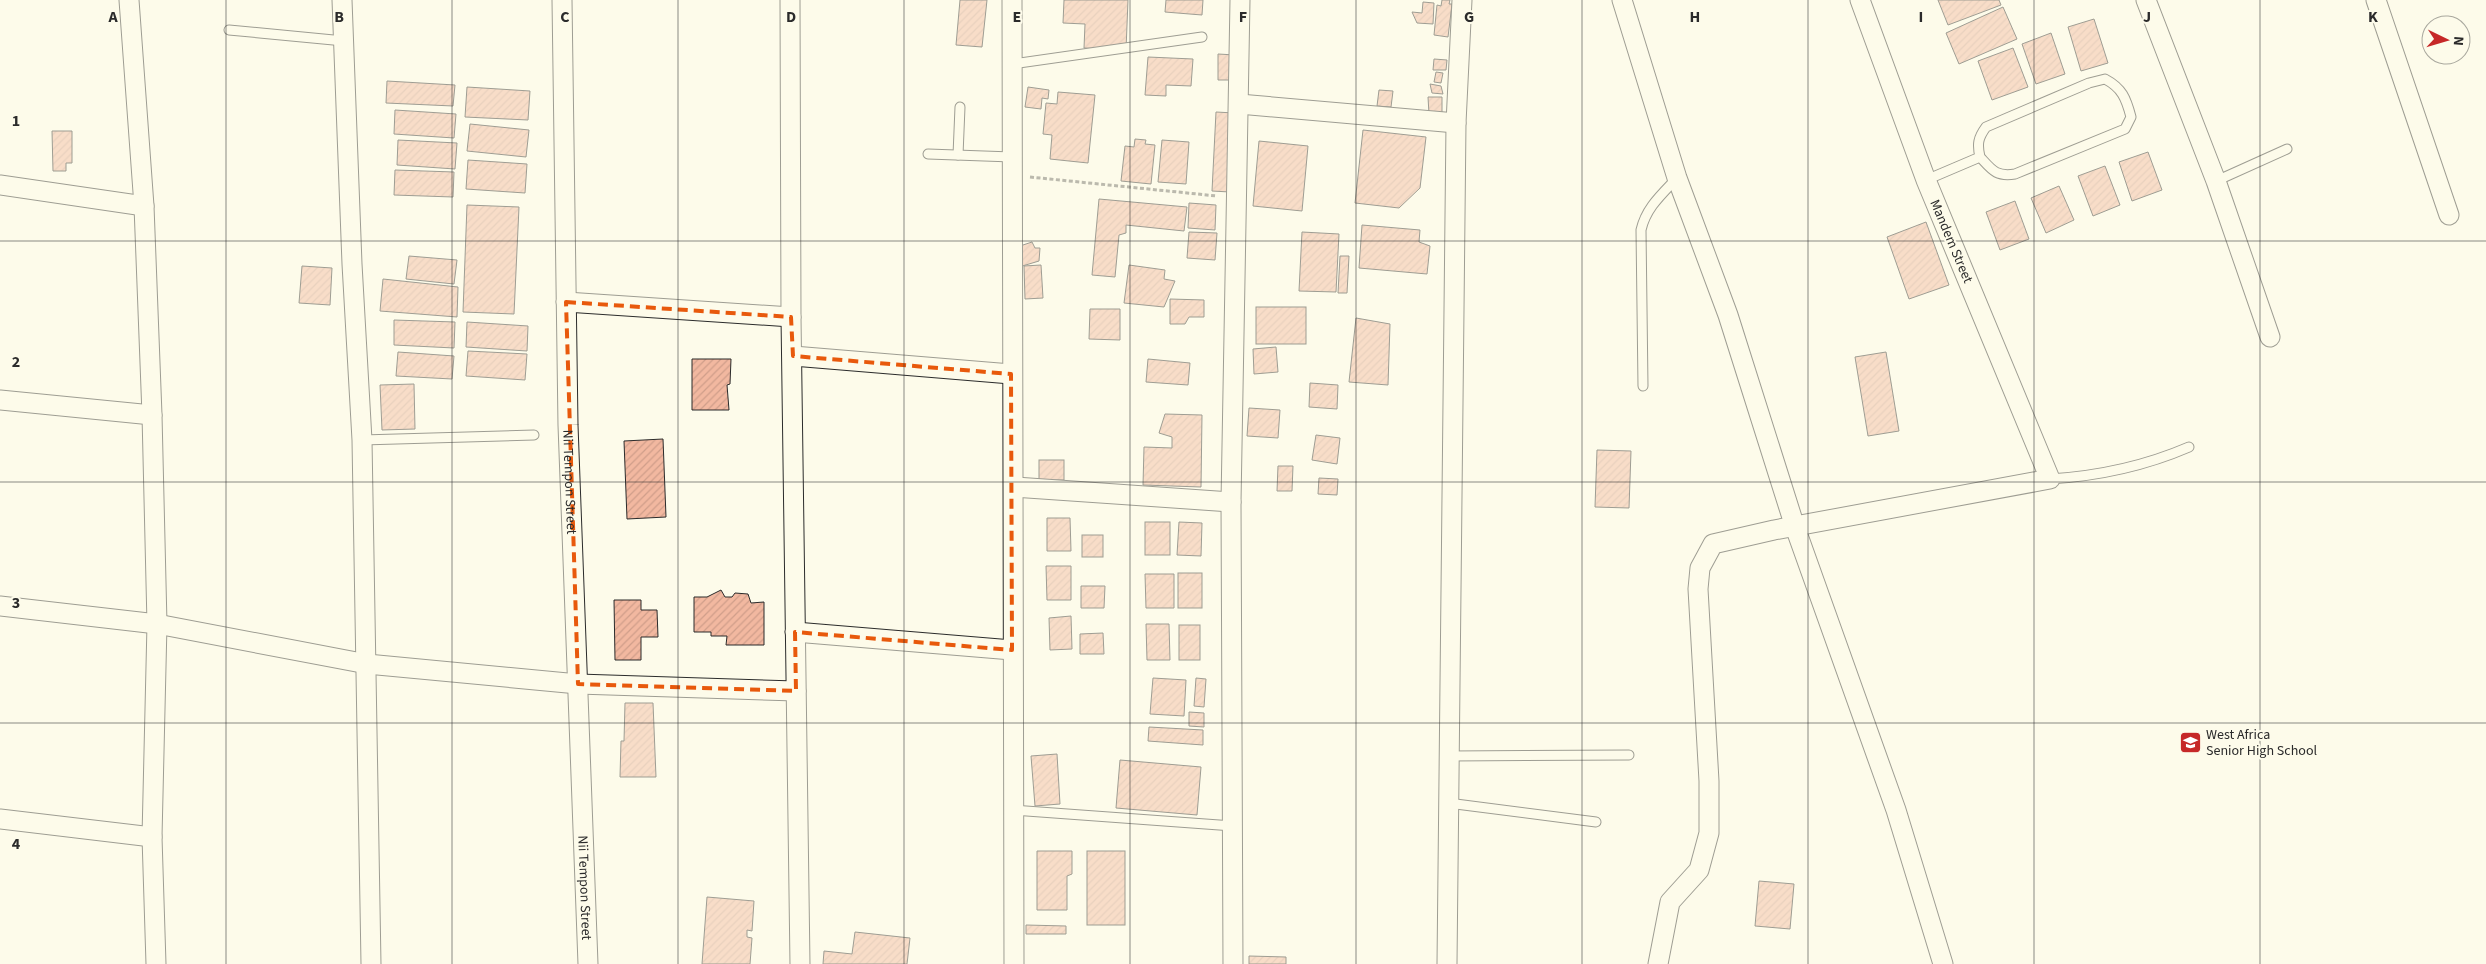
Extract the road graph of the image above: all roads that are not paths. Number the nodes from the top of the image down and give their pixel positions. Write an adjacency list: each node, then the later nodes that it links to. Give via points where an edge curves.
1 (129, 0): 28 (street)
2 (342, 0): 14 (street)
3 (562, 0): 30 (street, Nii Tempon Street)
4 (790, 0): 31 (street)
5 (1012, 0): 15 (street)
6 (1240, 0): 16 (street)
7 (1462, 0): 18 (street)
8 (1622, 0): 24 (street)
9 (1860, 0): 25 (street, Mandem Street)
10 (2146, 0): 26 (street)
11 (2376, 0): 29 (street)
12 (229, 30): 14 (lane)
13 (1202, 37): 15 (lane)
14 (344, 41): 39 (street)
15 (1012, 64): 23 (street)
16 (1239, 104): 18 (street); 43 (street)
17 (960, 107): 21 (lane)
18 (1456, 123): 53 (street)
19 (2287, 149): 26 (lane)
20 (928, 154): 21 (lane)
21 (958, 155): 23 (lane)
22 (1980, 157): 22 (lane, via 2003,176 2015,174 2124,129 2131,117 2127,104 2118,86 2105,79 2089,84 1986,127 1979,136); 25 (lane)
23 (1012, 166): 34 (street)
24 (1677, 178): 35 (lane, via 1649,208 1641,230); 44 (street, via 1728,315)
25 (1926, 180): 41 (street, Mandem Street)
26 (2216, 182): 32 (street)
27 (0, 186): 28 (street)
28 (144, 206): 37 (street)
29 (2449, 215)
30 (566, 302): 31 (street); 50 (street, Nii Tempon Street)
31 (791, 318): 33 (street)
32 (2270, 338)
33 (793, 356): 34 (street); 47 (street)
34 (1011, 374): 42 (street)
35 (1643, 386)
36 (0, 400): 37 (street)
37 (152, 415): 46 (street)
38 (534, 435): 39 (lane)
39 (362, 440): 49 (street)
40 (2190, 447): 41 (lane, via 2098,476)
41 (2050, 479): 44 (street)
42 (1014, 487): 43 (street); 48 (street)
43 (1231, 502): 58 (street)
44 (1795, 527): 67 (street, via 1713,544 1700,568 1698,589 1709,832 1699,870 1670,902); 68 (street, via 1896,810)
45 (0, 606): 46 (street)
46 (157, 624): 49 (street); 59 (street)
47 (796, 632): 48 (street); 51 (street)
48 (1012, 650): 55 (street)
49 (367, 664): 50 (street); 61 (street)
50 (578, 684): 51 (street); 62 (street, Nii Tempon Street)
51 (796, 691): 63 (street)
52 (1629, 755): 53 (lane)
53 (1449, 756): 54 (street)
54 (1448, 803): 57 (lane); 66 (street)
55 (1013, 810): 58 (lane); 64 (street)
56 (0, 819): 59 (street)
57 (1596, 822)
58 (1233, 826): 65 (street)
59 (152, 837): 60 (street)
60 (156, 964)
61 (371, 964)
62 (588, 964)
63 (800, 964)
64 (1014, 964)
65 (1233, 964)
66 (1446, 964)
67 (1658, 964)
68 (1943, 964)

